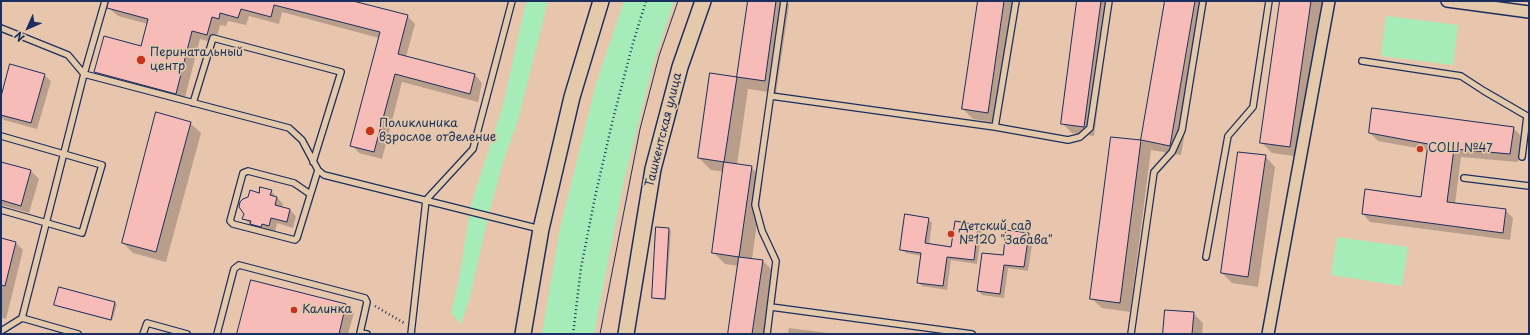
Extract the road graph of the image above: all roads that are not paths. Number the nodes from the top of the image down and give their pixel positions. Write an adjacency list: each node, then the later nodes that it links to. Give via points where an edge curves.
1 (105, 1): 15 (lane)
2 (512, 1): 28 (lane, via 473,149)
3 (600, 1): 31 (main road, via 572,97)
4 (703, 1): 45 (main road, Ташкентская улица, via 680,67 653,169)
5 (784, 1): 16 (lane)
6 (1016, 1): 19 (lane)
7 (1109, 1): 19 (lane, via 1090,128 1080,137 1068,140)
8 (1203, 1): 48 (lane, via 1182,130 1172,152 1154,172)
9 (1270, 1): 32 (lane, via 1253,107 1228,136)
10 (1329, 1): 49 (street)
11 (1447, 1): 12 (street)
12 (1529, 12)
13 (1, 28): 15 (lane, via 68,55)
14 (1362, 61): 18 (lane, via 1461,76)
15 (84, 74): 17 (lane); 21 (lane)
16 (771, 96): 19 (lane); 33 (lane, via 755,205 762,231 776,261)
17 (193, 103): 23 (lane, via 289,128 302,140); 23 (lane, via 213,38 341,72)
18 (1528, 116): 22 (lane)
19 (995, 127)
20 (1, 136): 21 (lane)
21 (64, 153): 30 (lane); 30 (lane, via 102,165 82,233)
22 (1522, 157)
23 (314, 162): 24 (lane)
24 (318, 170): 27 (lane); 28 (lane, via 338,179)
25 (1464, 178): 26 (lane)
26 (1529, 186)
27 (310, 194): 27 (lane, via 295,240 233,224 230,221 243,174 248,172 294,183)
28 (426, 200): 31 (lane); 37 (lane)
29 (1, 210): 30 (lane)
30 (47, 222): 34 (lane)
31 (541, 229): 44 (main road)
32 (1206, 257)
33 (771, 307): 46 (lane); 47 (lane)
34 (22, 318): 35 (lane); 39 (lane)
35 (8, 327): 36 (lane); 38 (lane)
36 (1, 331)
37 (412, 331)
38 (7, 334)
39 (78, 334)
40 (143, 334): 41 (lane, via 147,323)
41 (187, 334)
42 (217, 334): 43 (lane, via 234,269 239,265 365,298 367,302 360,333)
43 (367, 334)
44 (523, 334)
45 (626, 334)
46 (767, 334)
47 (972, 334)
48 (1131, 334)
49 (1268, 334)

